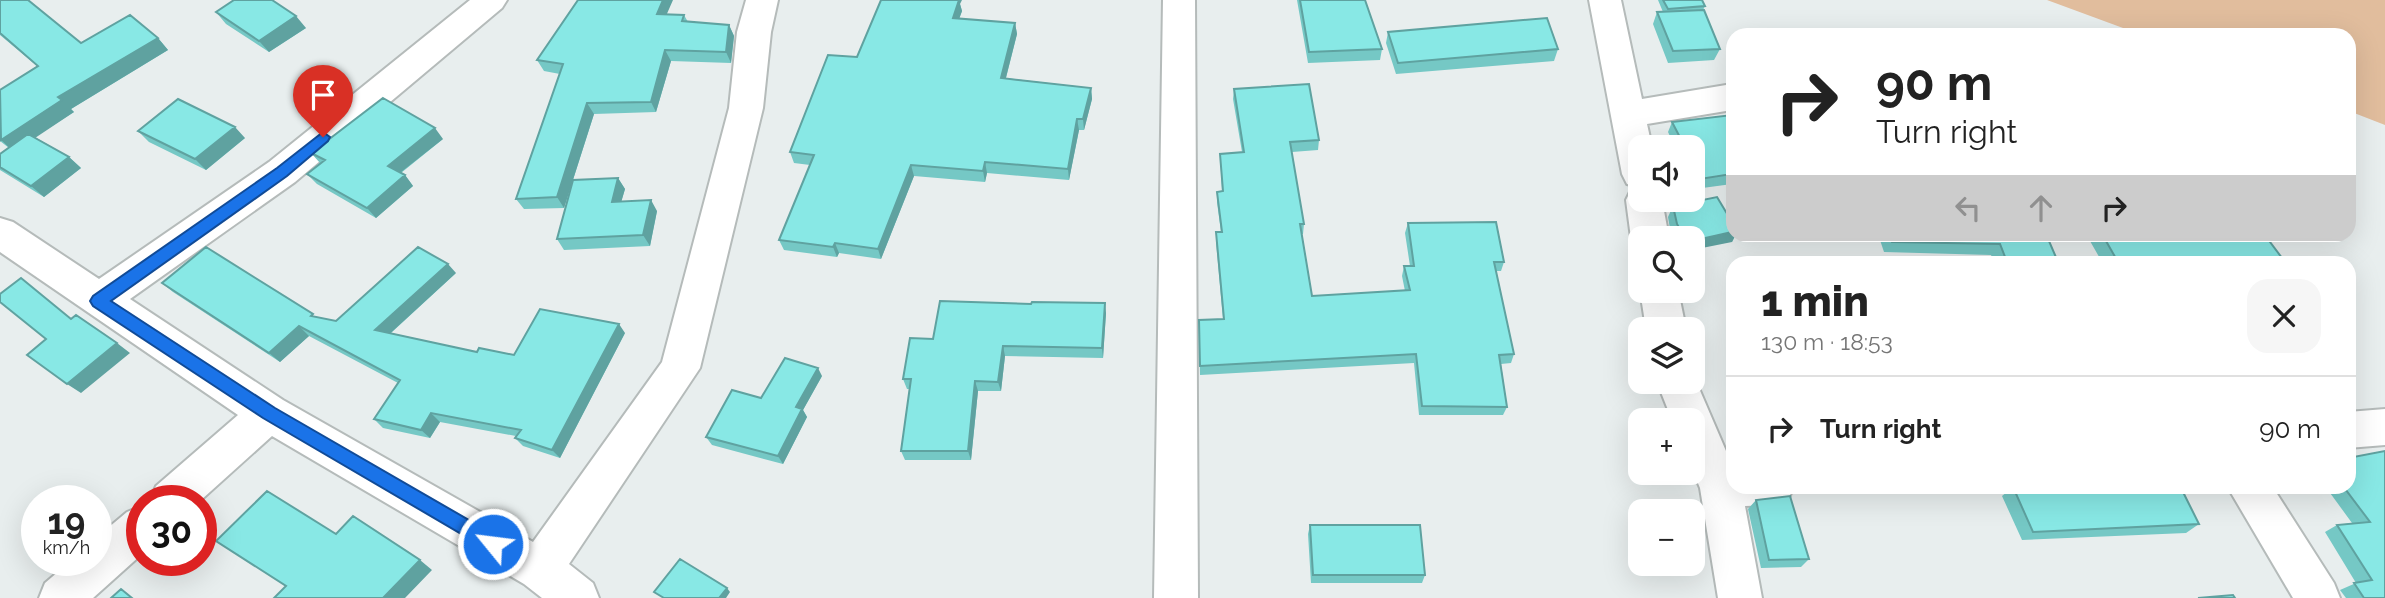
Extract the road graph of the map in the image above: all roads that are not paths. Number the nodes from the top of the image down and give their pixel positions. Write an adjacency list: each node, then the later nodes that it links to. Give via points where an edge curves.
1 (491, 0): 9 (street, via 282,172)
2 (762, 0): 19 (street, via 746,108 680,368)
3 (1179, 0): 22 (street)
4 (1605, 0): 6 (street)
5 (1726, 98): 6 (street)
6 (1630, 114): 7 (street)
7 (1634, 135)
8 (0, 233): 9 (street)
9 (98, 301): 11 (street)
10 (1682, 394): 15 (street)
11 (269, 413): 14 (street); 19 (street)
12 (2385, 427): 13 (street)
13 (2356, 429)
14 (188, 485)
15 (1721, 488): 16 (street); 23 (street)
16 (1726, 488)
17 (2253, 494): 24 (street)
18 (126, 540): 20 (street)
19 (540, 569): 21 (street)
20 (61, 598)
21 (577, 598)
22 (1176, 598)
23 (1740, 598)
24 (2318, 598)

